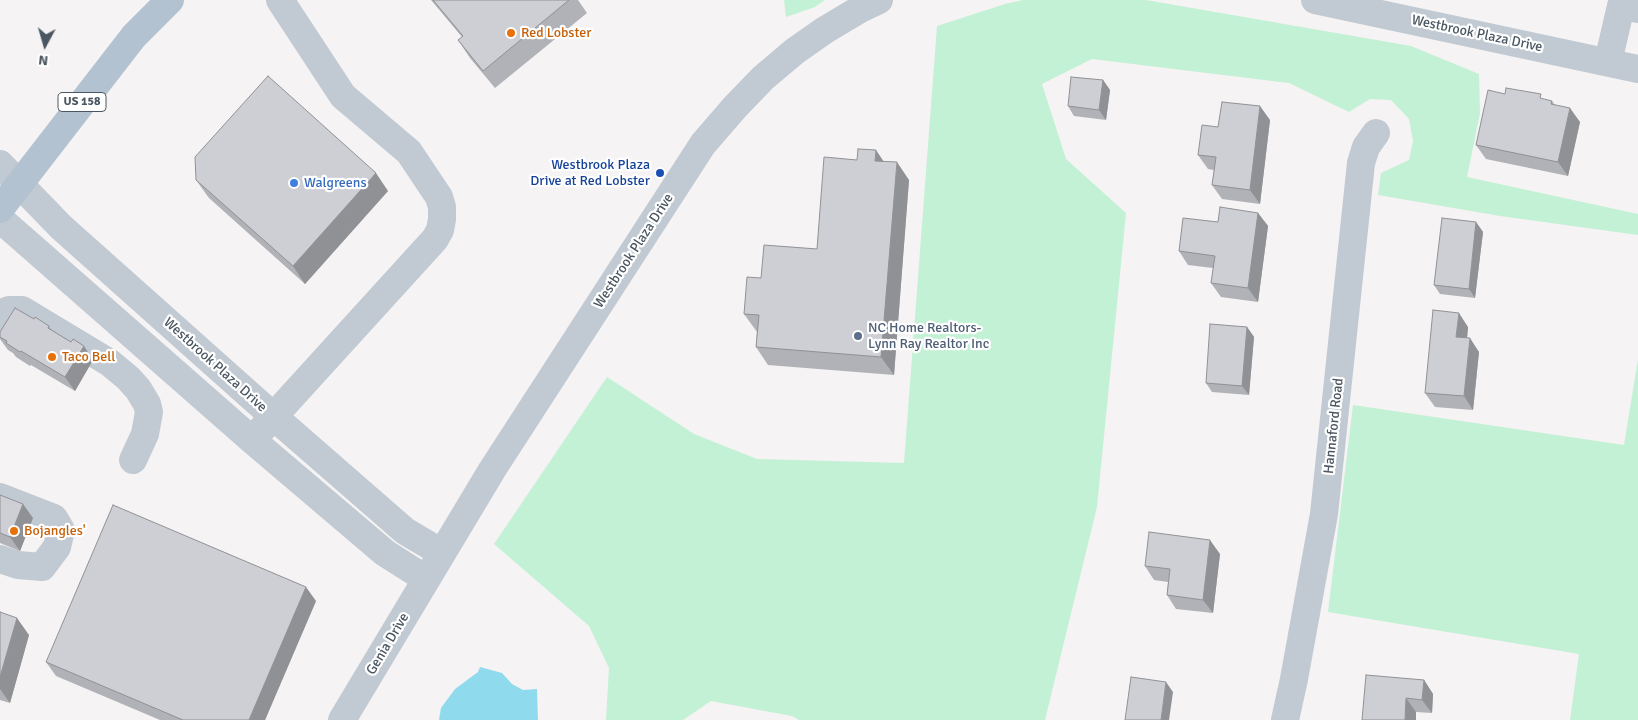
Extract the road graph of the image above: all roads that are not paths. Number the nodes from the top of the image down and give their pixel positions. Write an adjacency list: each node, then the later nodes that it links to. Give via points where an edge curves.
1 (170, 0): 10 (main road, US 158, via 134,36)
2 (280, 0): 14 (street, via 343,96 410,152 439,197 442,219 435,239)
3 (880, 0): 19 (street, Westbrook Plaza Drive, via 825,30 795,51 763,78 703,144 492,470)
4 (1316, 0): 6 (street, Westbrook Plaza Drive)
5 (1638, 9): 6 (street, via 1621,6)
6 (1608, 62): 7 (street, Westbrook Plaza Drive)
7 (1638, 68)
8 (1376, 133): 21 (street, Hannaford Road, via 1366,147 1361,163 1324,514)
9 (0, 164): 10 (street, Westbrook Plaza Drive)
10 (18, 184): 11 (main road, US 158); 14 (street, Westbrook Plaza Drive, via 60,227)
11 (0, 209)
12 (0, 219): 15 (street)
13 (0, 317): 16 (street, via 10,310 22,310 110,363 128,378 148,404 149,412 145,434)
14 (273, 416): 15 (street); 19 (street, Westbrook Plaza Drive, via 405,532)
15 (252, 440): 19 (street, via 385,553)
16 (133, 460)
17 (0, 497): 18 (street, via 54,518 61,530 57,547 42,567 18,565)
18 (0, 559)
19 (434, 567): 20 (street, Genia Drive)
20 (342, 720)
21 (1284, 720)

